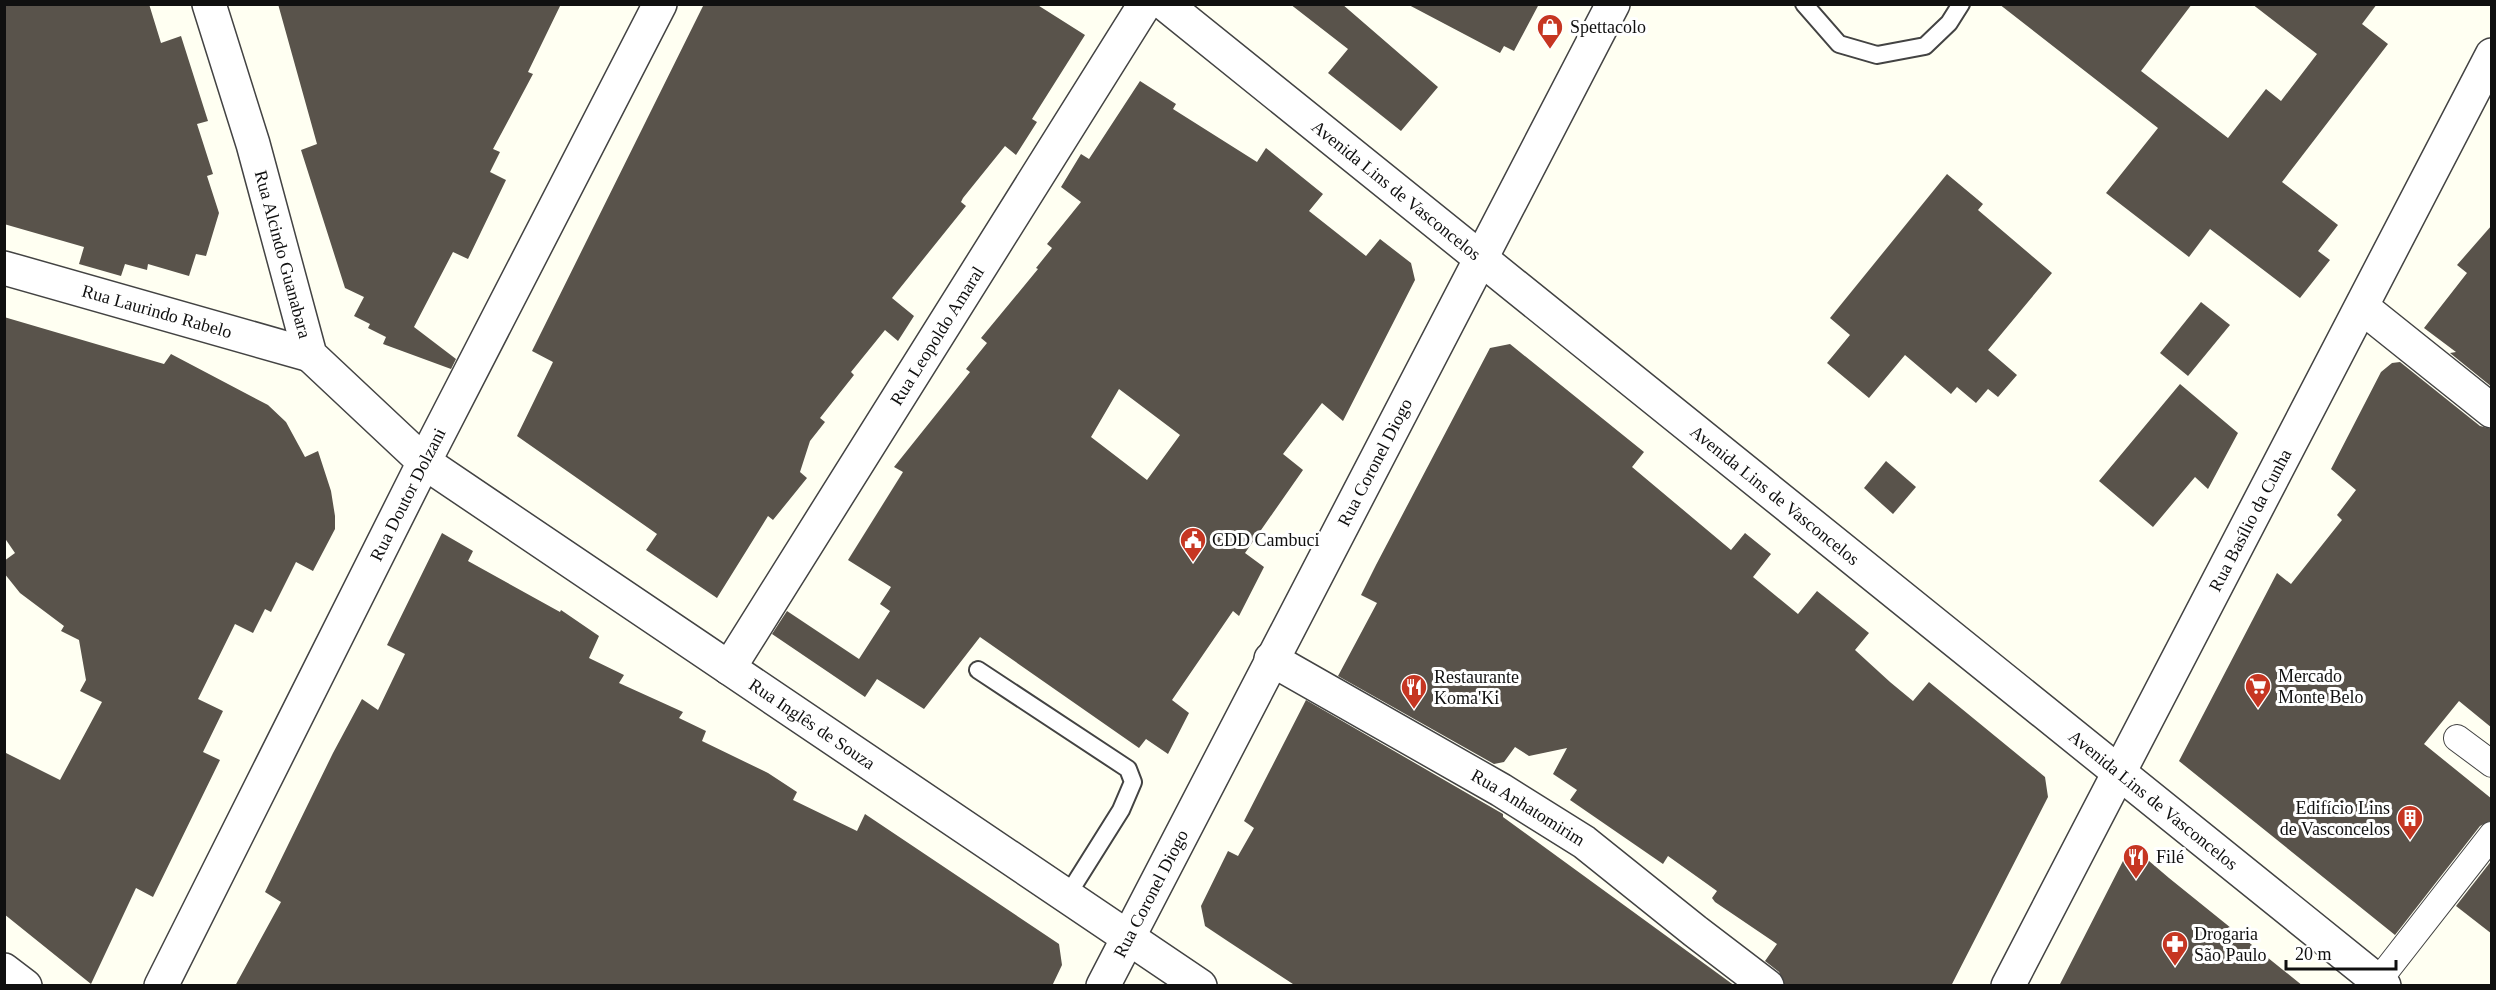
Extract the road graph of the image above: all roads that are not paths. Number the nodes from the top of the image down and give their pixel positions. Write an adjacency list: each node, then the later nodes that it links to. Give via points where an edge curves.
1 (209, 4): 12 (street, Rua Alcindo Guanabara, via 253,144)
2 (660, 4): 14 (street, Rua Doutor Dolzani)
3 (1145, 4): 16 (street, Rua Leopoldo Amaral)
4 (1165, 4): 9 (street, Avenida Lins de Vasconcelos)
5 (1613, 4): 9 (street, Rua Coronel Diogo)
6 (1961, 4): 7 (lane, via 1949,23 1925,46 1877,55 1839,44)
7 (1801, 6)
8 (2492, 55): 11 (street, Rua Basílio da Cunha)
9 (1479, 260): 15 (street, Rua Coronel Diogo); 20 (street, Avenida Lins de Vasconcelos)
10 (4, 268): 12 (street, Rua Laurindo Rabelo)
11 (2362, 307): 13 (street); 20 (street, Rua Basílio da Cunha)
12 (310, 355): 14 (street, Rua Alcindo Guanabara)
13 (2492, 411)
14 (424, 462): 16 (street, Rua Inglês de Souza); 27 (street, Rua Doutor Dolzani)
15 (1270, 659): 23 (street, Rua Coronel Diogo); 30 (street, Rua Anhatomirim, via 1501,790 1584,842)
16 (729, 668): 22 (street, Rua Inglês de Souza)
17 (978, 670): 22 (lane, via 1128,769 1133,782 1121,810)
18 (2457, 738): 19 (street)
19 (2492, 764)
20 (2119, 774): 25 (street, Avenida Lins de Vasconcelos); 31 (street, Rua Basílio da Cunha)
21 (2492, 836): 25 (street)
22 (1067, 896): 23 (street, Rua Inglês de Souza)
23 (1127, 936): 28 (street, Rua Coronel Diogo); 29 (street, Rua Inglês de Souza)
24 (4, 970): 26 (street)
25 (2381, 983)
26 (25, 986)
27 (161, 986)
28 (1103, 986)
29 (1200, 986)
30 (1767, 986)
31 (2008, 986)

